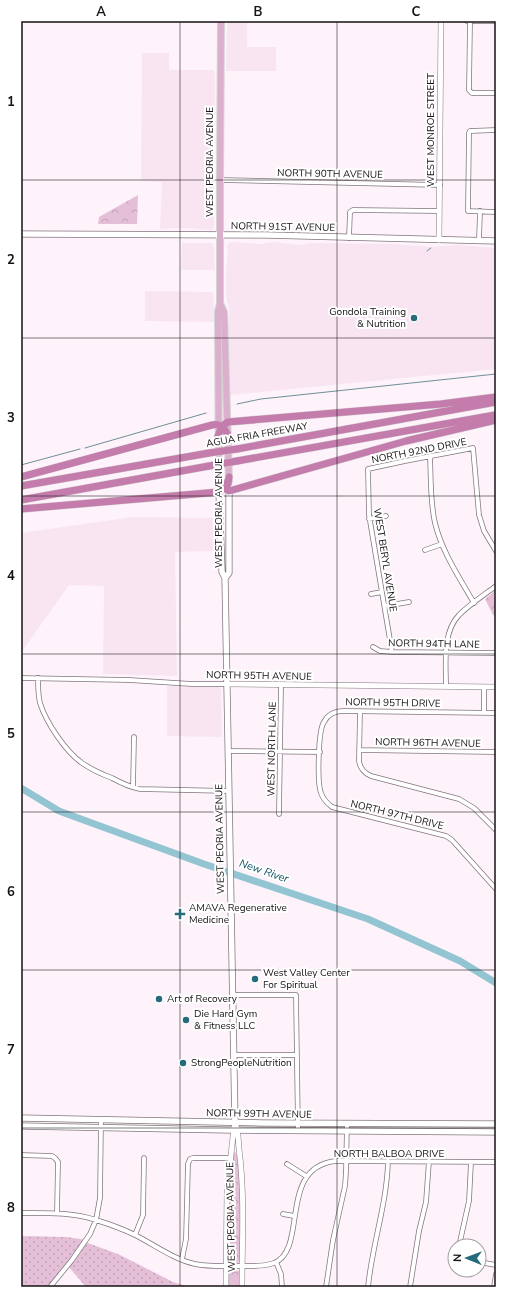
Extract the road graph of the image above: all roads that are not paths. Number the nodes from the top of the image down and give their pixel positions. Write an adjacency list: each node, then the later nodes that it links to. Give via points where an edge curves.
1 (221, 21): 8 (main road, WEST PEORIA AVENUE)
2 (441, 21): 9 (street, WEST MONROE STREET)
3 (468, 21): 4 (street); 6 (street, via 470,92)
4 (486, 21): 5 (street)
5 (496, 22)
6 (496, 93)
7 (496, 130): 11 (street, via 473,130 469,133 468,211)
8 (220, 180): 9 (street, NORTH 90TH AVENUE); 14 (main road, WEST PEORIA AVENUE)
9 (440, 185): 10 (street, WEST MONROE STREET)
10 (440, 212): 15 (street, via 353,210 350,212); 16 (street, WEST MONROE STREET)
11 (480, 212): 12 (street); 17 (street)
12 (496, 212)
13 (21, 234): 14 (main road, NORTH 91ST AVENUE)
14 (220, 235): 15 (main road, NORTH 91ST AVENUE); 19 (main road, WEST PEORIA AVENUE)
15 (348, 238): 16 (main road, NORTH 91ST AVENUE)
16 (439, 240): 17 (main road, NORTH 91ST AVENUE)
17 (479, 240): 18 (main road, NORTH 91ST AVENUE)
18 (496, 241)
19 (220, 304): 20 (main road, WEST PEORIA AVENUE); 21 (main road, WEST PEORIA AVENUE, via 224,312)
20 (217, 350): 21 (main road, via 222,354); 26 (main road, WEST PEORIA AVENUE)
21 (226, 381): 26 (main road, WEST PEORIA AVENUE)
22 (496, 397): 26 (highway)
23 (496, 402): 34 (highway, AGUA FRIA FREEWAY, bridge)
24 (496, 415): 36 (highway, bridge)
25 (496, 420): 35 (highway, via 406,441)
26 (222, 424): 27 (highway); 28 (highway); 32 (highway)
27 (228, 435): 33 (main road, WEST PEORIA AVENUE)
28 (218, 436): 31 (main road, WEST PEORIA AVENUE)
29 (430, 456): 30 (street, NORTH 92ND DRIVE); 40 (street, via 434,514); 42 (street, NORTH 92ND DRIVE, via 473,448 479,515 484,531)
30 (368, 470): 39 (street, WEST BERYL AVENUE)
31 (219, 476): 35 (highway)
32 (21, 477)
33 (229, 477): 35 (highway)
34 (21, 486)
35 (224, 490): 37 (highway); 43 (main road, WEST PEORIA AVENUE, via 222,572); 43 (main road, WEST PEORIA AVENUE, via 229,573)
36 (21, 500)
37 (21, 509)
38 (386, 516): 39 (street)
39 (370, 519): 45 (street, WEST BERYL AVENUE)
40 (442, 544): 41 (street); 48 (street, via 452,567)
41 (425, 550)
42 (496, 551)
43 (225, 578): 56 (main road, WEST PEORIA AVENUE)
44 (496, 586): 48 (street)
45 (382, 592): 46 (street); 49 (street, WEST BERYL AVENUE)
46 (371, 594)
47 (409, 602): 49 (street)
48 (474, 603): 52 (street, via 458,616 453,624)
49 (385, 606): 51 (street, WEST BERYL AVENUE)
50 (373, 647): 51 (street, NORTH 94TH LANE, via 380,651)
51 (392, 652): 52 (street, NORTH 94TH LANE)
52 (446, 652): 53 (street, NORTH 94TH LANE); 58 (street)
53 (496, 653)
54 (21, 678): 55 (street, NORTH 95TH AVENUE)
55 (38, 678): 56 (street, NORTH 95TH AVENUE); 70 (street, via 40,701 46,717 70,751 91,768)
56 (227, 684): 57 (street, NORTH 95TH AVENUE); 66 (main road, WEST PEORIA AVENUE)
57 (281, 685): 58 (street, NORTH 95TH AVENUE); 67 (street, WEST NORTH LANE)
58 (446, 686): 59 (street, NORTH 95TH AVENUE)
59 (484, 687): 60 (street, NORTH 95TH AVENUE); 62 (street)
60 (496, 687)
61 (360, 711): 62 (street, NORTH 95TH DRIVE); 65 (street); 68 (street, NORTH 95TH DRIVE, via 340,711 329,716 321,726)
62 (484, 713): 63 (street, NORTH 95TH DRIVE)
63 (496, 713)
64 (134, 737): 70 (street)
65 (359, 750): 69 (street, NORTH 96TH AVENUE); 73 (street, via 359,764 367,774 459,799 474,808)
66 (228, 751): 67 (street); 71 (main road, WEST PEORIA AVENUE)
67 (280, 751): 68 (street); 72 (street, WEST NORTH LANE)
68 (320, 752): 74 (street, NORTH 97TH DRIVE, via 319,788 327,803 338,809 446,836)
69 (496, 752)
70 (133, 787): 71 (street)
71 (229, 791): 75 (main road, WEST PEORIA AVENUE)
72 (279, 814)
73 (496, 830)
74 (496, 889)
75 (233, 995): 76 (main road, WEST PEORIA AVENUE); 77 (street, via 296,995)
76 (234, 1055): 77 (street); 81 (main road, WEST PEORIA AVENUE)
77 (297, 1055): 82 (street)
78 (21, 1118): 79 (main road, NORTH 99TH AVENUE)
79 (101, 1120): 80 (main road, NORTH 99TH AVENUE); 87 (street)
80 (156, 1121): 81 (main road, NORTH 99TH AVENUE); 88 (main road)
81 (235, 1123): 82 (main road, NORTH 99TH AVENUE); 89 (street, WEST PEORIA AVENUE)
82 (298, 1123): 83 (main road, NORTH 99TH AVENUE); 90 (street)
83 (347, 1123): 84 (main road, NORTH 99TH AVENUE); 91 (street)
84 (442, 1124): 85 (main road, NORTH 99TH AVENUE); 92 (main road)
85 (496, 1124)
86 (21, 1126): 87 (main road, NORTH 99TH AVENUE)
87 (101, 1127): 88 (main road, NORTH 99TH AVENUE); 108 (street, via 100,1198)
88 (155, 1129): 89 (main road, NORTH 99TH AVENUE)
89 (236, 1130): 90 (main road, NORTH 99TH AVENUE); 96 (street, WEST PEORIA AVENUE); 114 (street, WEST PEORIA AVENUE, via 242,1178)
90 (298, 1131): 91 (main road, NORTH 99TH AVENUE)
91 (347, 1132): 92 (main road, NORTH 99TH AVENUE); 97 (street)
92 (442, 1132): 93 (main road, NORTH 99TH AVENUE)
93 (496, 1132)
94 (21, 1155): 105 (street, via 52,1156 58,1162)
95 (144, 1158): 109 (street, via 143,1214)
96 (230, 1158): 111 (street, via 190,1159 186,1239); 113 (street, WEST PEORIA AVENUE)
97 (346, 1161): 98 (street, NORTH BALBOA DRIVE); 103 (street, NORTH BALBOA DRIVE, via 322,1163); 121 (street, via 345,1186 331,1247)
98 (388, 1161): 99 (street, NORTH BALBOA DRIVE); 122 (street, via 386,1191 374,1243)
99 (429, 1161): 100 (street, NORTH BALBOA DRIVE); 123 (street, via 426,1202)
100 (471, 1162): 101 (street, NORTH BALBOA DRIVE); 110 (street, via 469,1202)
101 (496, 1162)
102 (286, 1164): 103 (street)
103 (306, 1176): 107 (street)
104 (21, 1213): 105 (street)
105 (57, 1214): 108 (street, via 77,1215)
106 (284, 1214): 107 (street)
107 (294, 1216): 112 (street, via 288,1245 283,1256)
108 (96, 1220): 109 (street); 116 (street, via 90,1234)
109 (135, 1235): 111 (street)
110 (461, 1238)
111 (182, 1259): 113 (street, via 202,1265)
112 (276, 1262): 114 (street, via 263,1266); 120 (street, via 281,1274)
113 (226, 1266): 114 (street); 118 (street, WEST PEORIA AVENUE)
114 (242, 1266): 119 (street, WEST PEORIA AVENUE)
115 (496, 1274): 124 (street)
116 (55, 1285): 117 (street)
117 (50, 1287)
118 (226, 1287)
119 (242, 1287)
120 (282, 1287)
121 (326, 1287)
122 (368, 1287)
123 (410, 1287)
124 (494, 1287)

